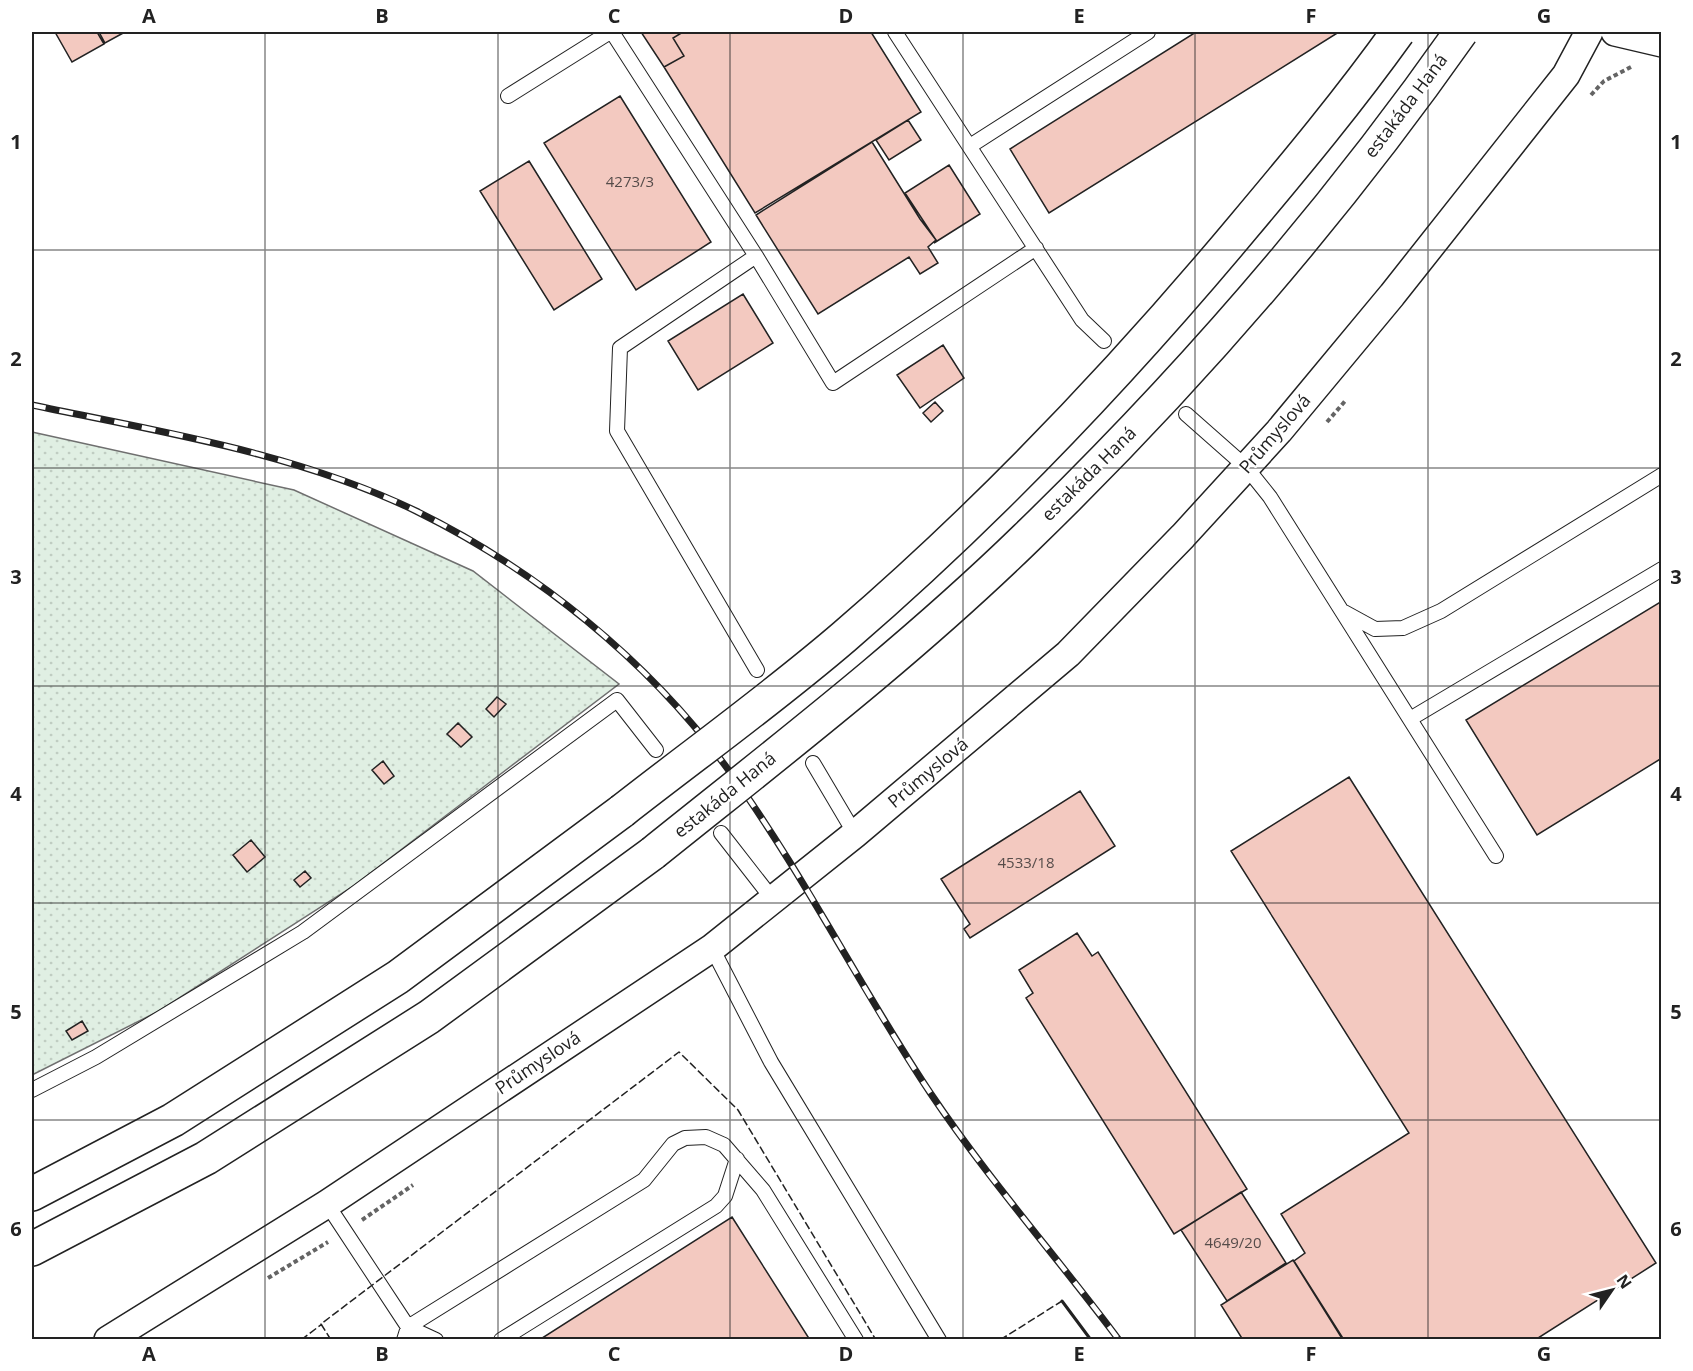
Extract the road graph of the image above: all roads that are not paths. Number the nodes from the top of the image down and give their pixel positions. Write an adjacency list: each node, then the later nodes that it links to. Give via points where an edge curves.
1 (611, 32): 9 (lane); 12 (lane)
2 (896, 32): 10 (lane)
3 (1148, 32): 10 (lane)
4 (1398, 32): 30 (highway, bridge, via 1293,167 1110,379 988,506 844,637 622,811 398,977 173,1120)
5 (1461, 32): 32 (highway, estakáda Haná, bridge, via 1257,294 1025,539 879,671 653,853 419,1023 206,1158)
6 (1589, 32): 15 (street, Průmyslová, via 1566,75 1407,277)
7 (1615, 32): 8 (street)
8 (1662, 43)
9 (508, 96)
10 (970, 146): 11 (lane)
11 (1036, 248): 12 (lane, via 833,383); 13 (lane, via 1082,320)
12 (756, 256): 19 (lane, via 620,348 616,431)
13 (1104, 341)
14 (1186, 414): 15 (lane)
15 (1246, 467): 18 (lane, via 1270,497); 24 (street, Průmyslová, via 1068,654)
16 (1662, 475): 18 (lane, via 1441,611 1403,628 1375,628)
17 (1662, 569): 20 (lane)
18 (1342, 611): 20 (lane)
19 (757, 670)
20 (1410, 719): 25 (lane)
21 (656, 750): 28 (lane, via 617,700 303,933 96,1057)
22 (813, 763): 24 (lane)
23 (721, 833): 26 (lane)
24 (855, 834): 26 (street, Průmyslová)
25 (1496, 856)
26 (774, 901): 27 (street, Průmyslová)
27 (712, 948): 31 (street, Průmyslová); 38 (lane, via 771,1062)
28 (32, 1090)
29 (737, 1159): 33 (lane, via 724,1145 706,1137 678,1140 644,1180); 36 (lane, via 725,1196 716,1206); 37 (lane, via 763,1190)
30 (32, 1194)
31 (327, 1204): 33 (lane); 34 (street, Průmyslová)
32 (32, 1249)
33 (406, 1334): 35 (lane)
34 (108, 1340)
35 (436, 1340)
36 (501, 1340)
37 (856, 1340)
38 (939, 1340)

